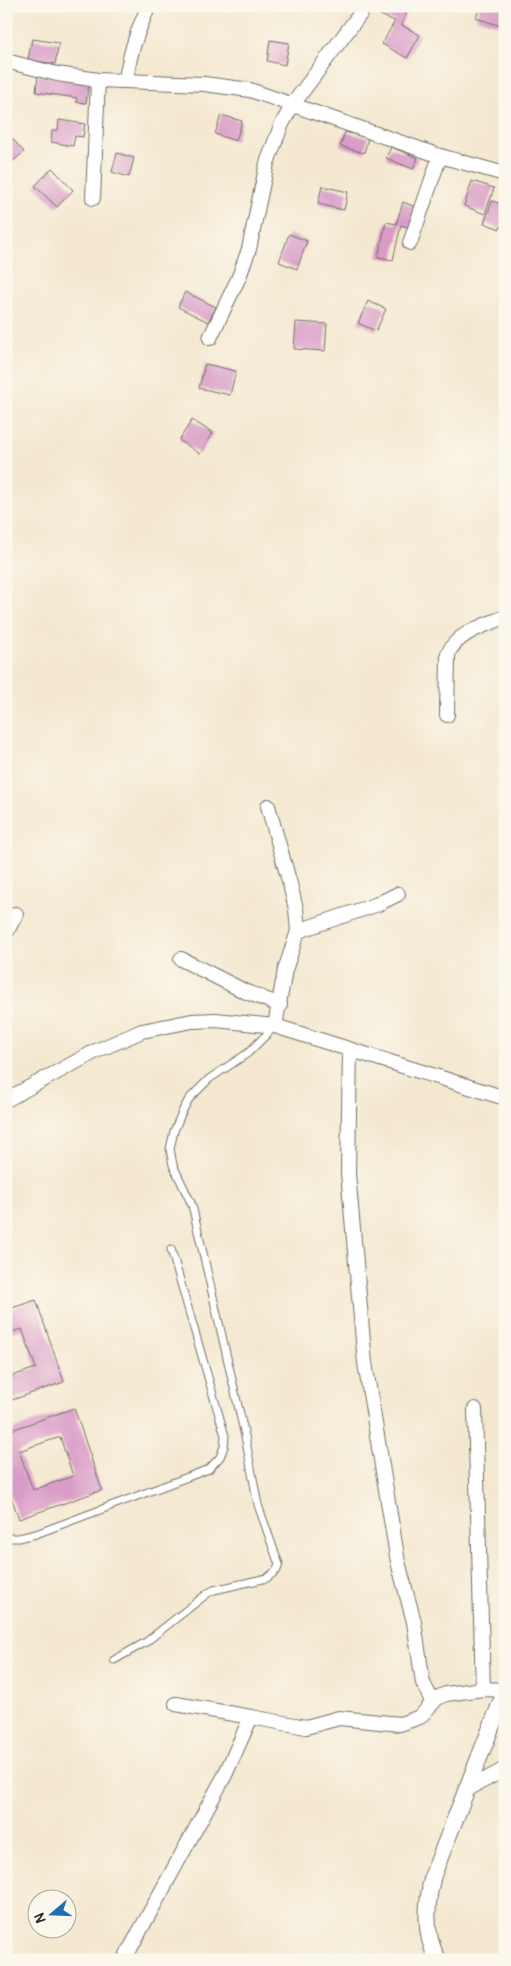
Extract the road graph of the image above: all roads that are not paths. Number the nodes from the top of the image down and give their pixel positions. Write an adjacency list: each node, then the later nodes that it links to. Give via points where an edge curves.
1 (149, 6): 5 (street, via 134,39)
2 (366, 6): 6 (street)
3 (6, 61): 4 (street)
4 (98, 80): 5 (street); 9 (street)
5 (126, 81): 6 (street, via 225,86 250,90)
6 (293, 104): 7 (street); 11 (street, via 267,163 249,249)
7 (440, 156): 8 (street); 10 (street)
8 (505, 174)
9 (93, 198)
10 (410, 243)
11 (210, 338)
12 (505, 617): 13 (street, via 459,639 451,648 448,654)
13 (447, 715)
14 (268, 806): 17 (street, via 296,909)
15 (398, 894): 17 (street)
16 (16, 914): 18 (street)
17 (298, 931): 20 (street, via 285,970)
18 (6, 933)
19 (181, 960): 20 (street)
20 (280, 1005): 21 (street)
21 (275, 1026): 22 (street); 24 (street, via 216,1020 183,1022 142,1031 96,1050); 28 (lane, via 248,1053 209,1079 189,1099 170,1149 173,1165 197,1223 258,1505 277,1559 277,1570 267,1578 214,1590 146,1642)
22 (350, 1050): 23 (street); 31 (street, via 348,1173 365,1363 398,1562 414,1622 423,1683)
23 (505, 1098)
24 (6, 1100)
25 (171, 1249): 27 (lane, via 225,1436 220,1457 209,1469 134,1498 36,1534)
26 (475, 1409): 29 (street)
27 (6, 1538)
28 (114, 1660)
29 (483, 1689): 30 (street); 31 (street, via 446,1694)
30 (505, 1691): 35 (street)
31 (433, 1703): 33 (street, via 420,1717 400,1724 340,1718 306,1727)
32 (176, 1704): 33 (street)
33 (251, 1717): 36 (street, via 224,1775)
34 (505, 1769): 35 (street)
35 (466, 1790): 37 (street, via 433,1875 428,1898 429,1934)
36 (124, 1960)
37 (438, 1960)

